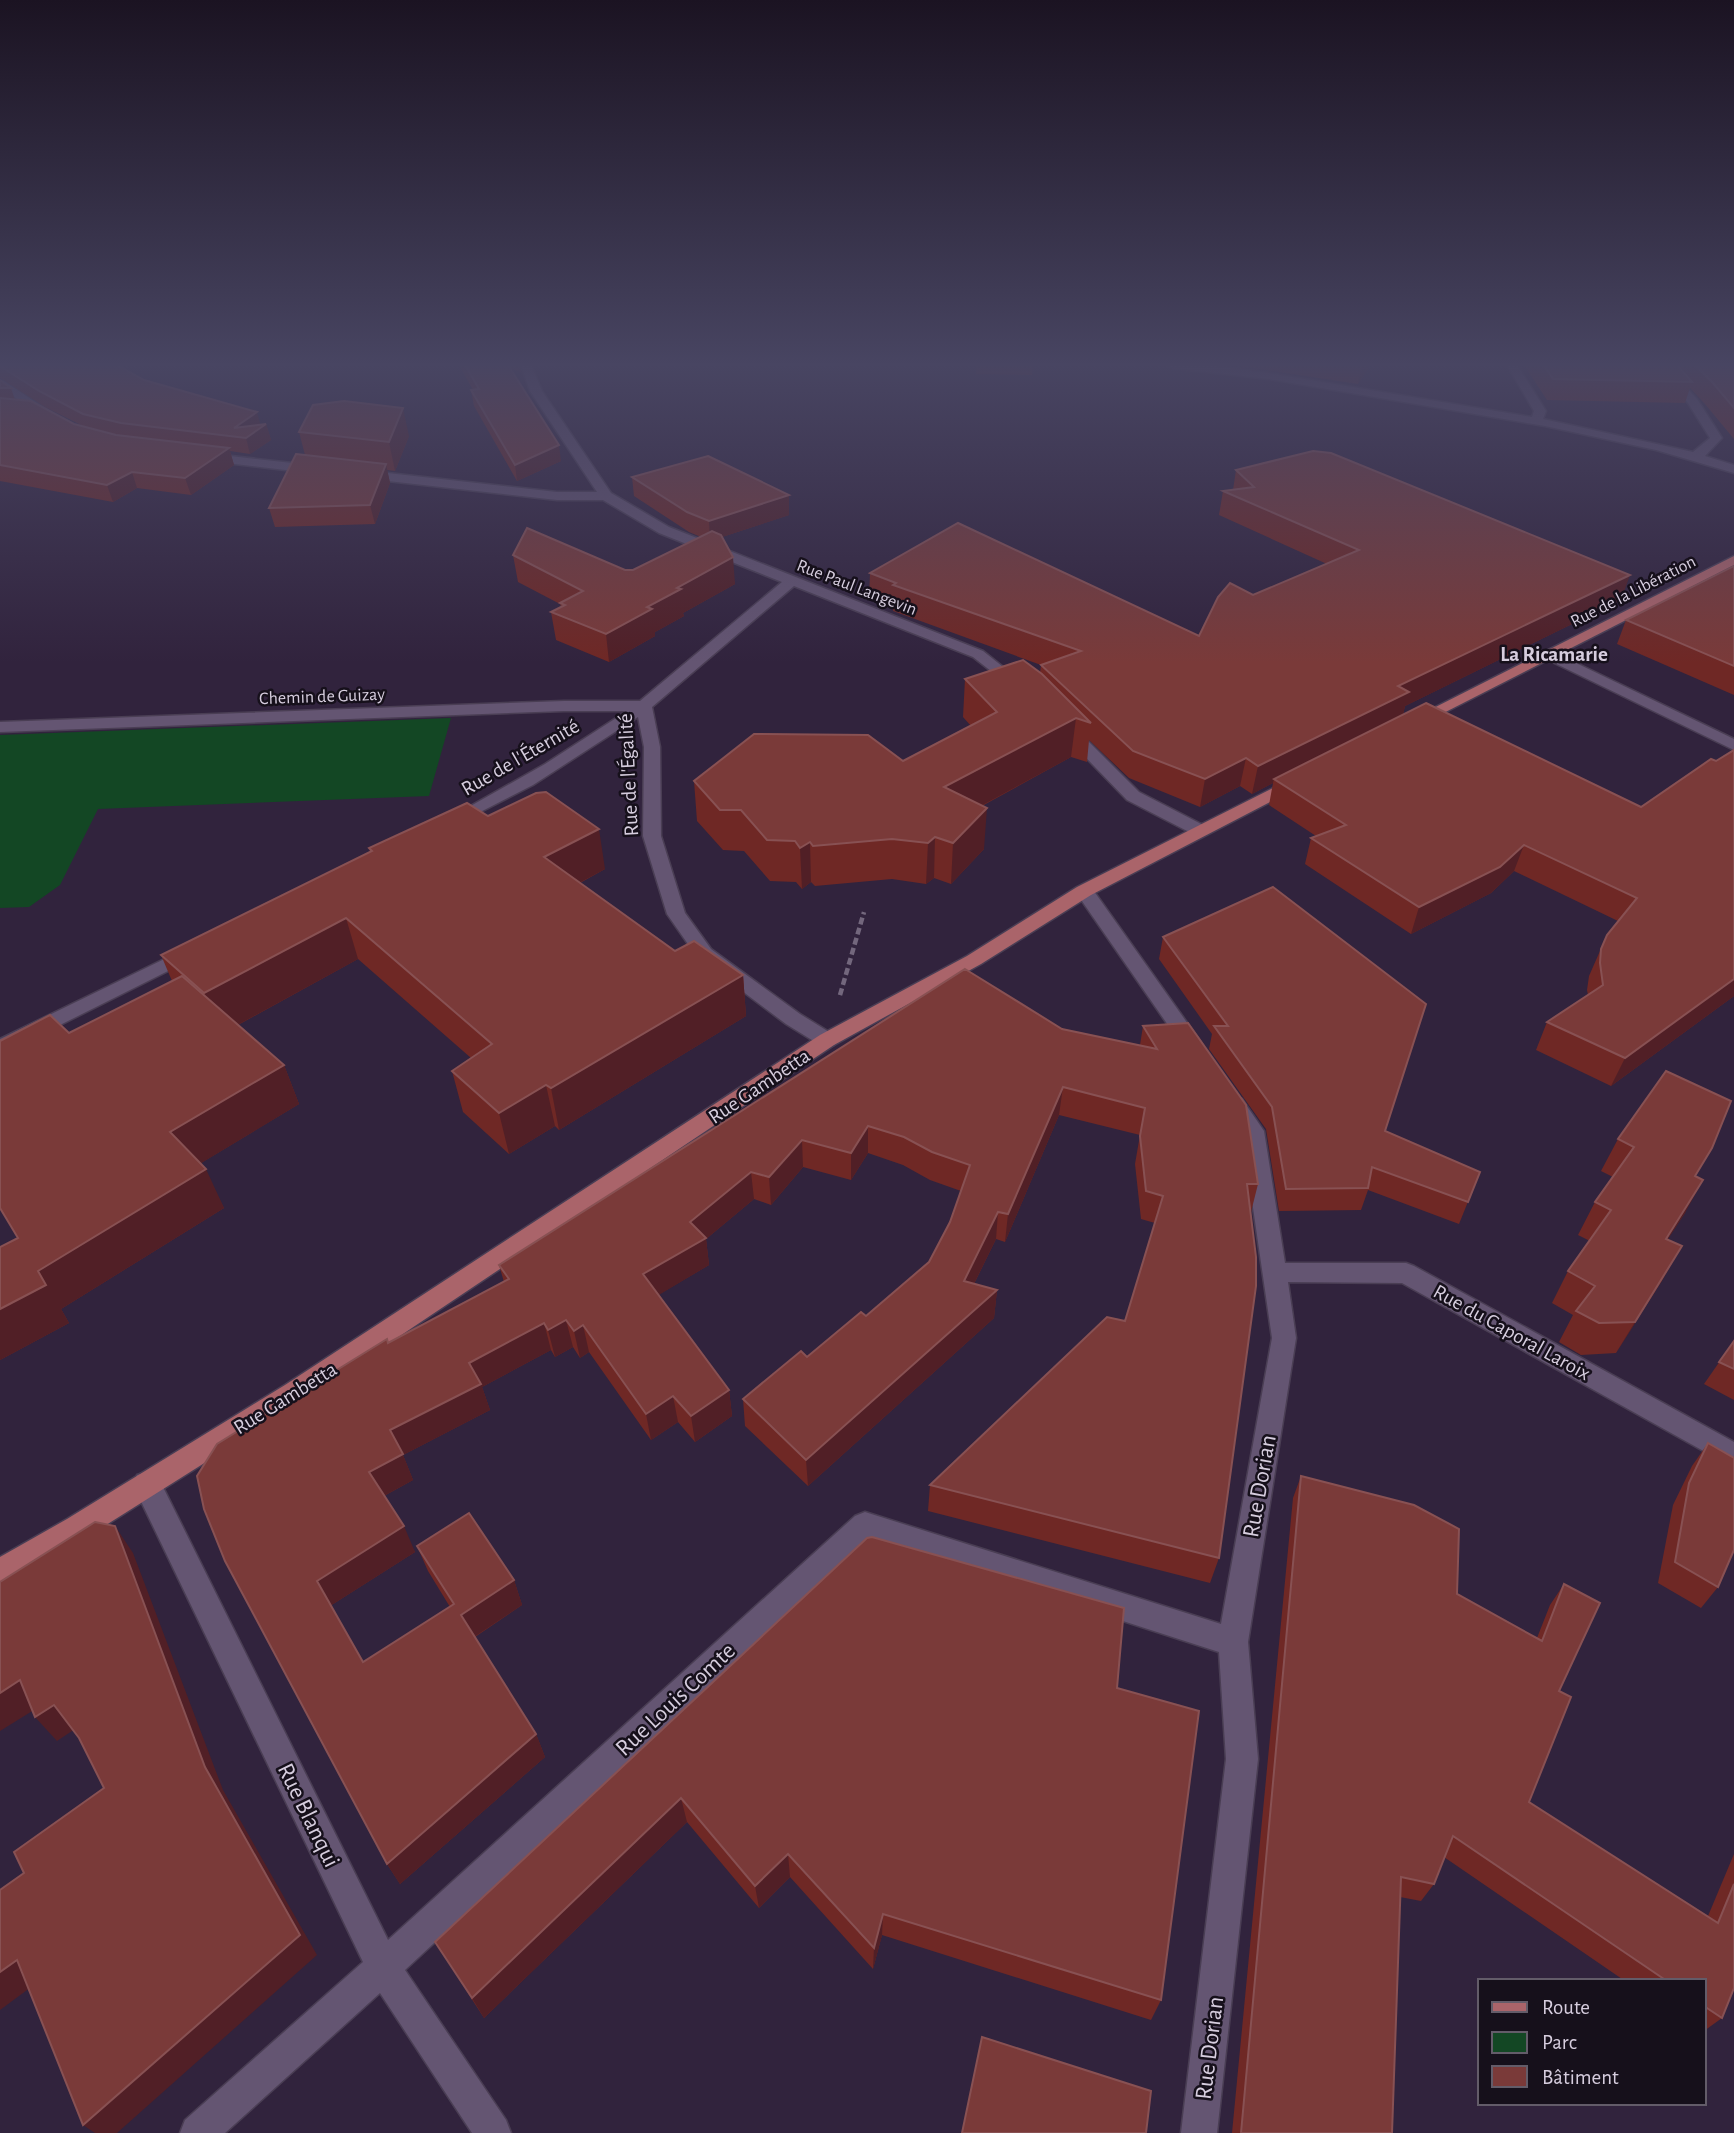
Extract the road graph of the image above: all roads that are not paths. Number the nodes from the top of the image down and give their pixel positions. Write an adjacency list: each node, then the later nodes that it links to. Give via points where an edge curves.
1 (272, 465): 3 (street)
2 (585, 465): 5 (street, Rue Paul Langevin)
3 (338, 472)
4 (352, 473): 5 (street, via 557,496)
5 (606, 496): 7 (street, Rue Paul Langevin, via 664,530)
6 (1734, 560): 8 (main road, Rue de la Libération)
7 (790, 582): 9 (street, Rue Paul Langevin, via 978,654); 10 (street, Rue de l'Égalité)
8 (1549, 655): 13 (main road); 14 (street)
9 (1027, 693)
10 (645, 706): 12 (street, Chemin de Guizay); 16 (street, Rue de l'Éternité, via 510,792); 20 (street, Rue de l'Égalité, via 652,747 652,836 676,914 704,953)
11 (1056, 718): 17 (street, via 1133,796)
12 (0, 727)
13 (1399, 730)
14 (1734, 745)
15 (1314, 772): 17 (main road, Rue Gambetta)
16 (435, 830)
17 (1199, 830): 18 (main road, Rue Gambetta)
18 (1084, 891): 20 (main road, Rue Gambetta, via 974,960); 22 (street)
19 (211, 942): 21 (street)
20 (827, 1040): 26 (main road, Rue Gambetta, via 294,1393)
21 (0, 1048)
22 (1205, 1063)
23 (1221, 1086): 24 (street, Rue Dorian, via 1253,1131)
24 (1274, 1272): 25 (street, Rue du Caporal Laroix, via 1406,1273); 28 (street, Rue Dorian, via 1284,1338)
25 (1734, 1456)
26 (147, 1484): 27 (main road, Rue Gambetta); 29 (street, Rue Blanqui)
27 (0, 1572)
28 (1233, 1642): 29 (street, Rue Louis Comte, via 865,1525); 32 (street, Rue Dorian, via 1242,1759)
29 (383, 1967): 30 (street, Rue Louis Comte); 31 (street, Rue Blanqui)
30 (198, 2133)
31 (493, 2133)
32 (1199, 2133)

